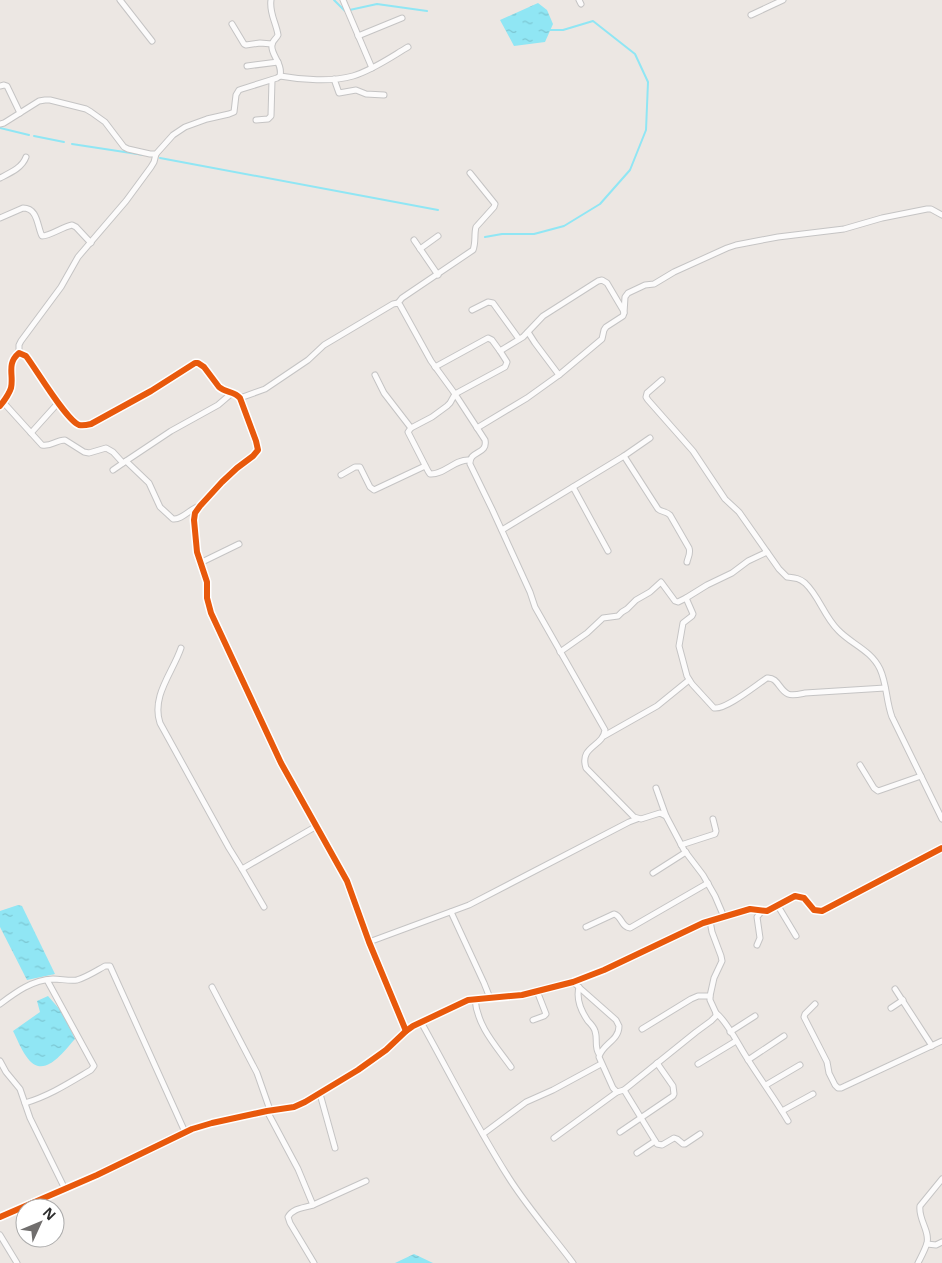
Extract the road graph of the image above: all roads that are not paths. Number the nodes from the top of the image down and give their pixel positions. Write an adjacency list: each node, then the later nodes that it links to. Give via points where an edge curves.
1 (120, 0): 9 (street)
2 (271, 0): 10 (street, via 270,9 278,35)
3 (343, 0): 8 (street)
4 (783, 0): 5 (street)
5 (751, 15)
6 (402, 18): 8 (street)
7 (232, 24): 10 (street, via 244,44)
8 (358, 36): 14 (street)
9 (152, 41)
10 (272, 44): 12 (street)
11 (408, 47): 14 (street)
12 (278, 62): 13 (street); 15 (street)
13 (247, 66)
14 (372, 68): 16 (street, via 354,76)
15 (280, 76): 16 (street); 17 (street)
16 (334, 79): 19 (street, via 339,93 356,90)
17 (272, 80): 21 (street, via 271,116); 23 (street, via 242,88 236,95 232,113 185,127)
18 (0, 86): 20 (street, via 7,86)
19 (384, 95)
20 (20, 113): 22 (street); 23 (street, via 45,100 86,109 105,122 124,147)
21 (256, 120)
22 (0, 124)
23 (156, 154): 31 (street, via 151,167)
24 (26, 157): 26 (street, via 19,167)
25 (470, 173): 33 (street, via 495,204 476,227 473,250)
26 (0, 178)
27 (942, 215): 36 (street, via 931,209 921,210 844,229 756,240 727,248 626,295)
28 (0, 218): 31 (street, via 27,208 34,212 42,236 72,225)
29 (438, 236): 32 (street)
30 (414, 240): 32 (street)
31 (91, 243): 40 (street, via 75,261 61,287 19,345)
32 (420, 249): 33 (street)
33 (438, 275): 34 (street, via 402,298)
34 (398, 304): 41 (street); 47 (street, via 324,345 265,389)
35 (472, 310): 38 (street, via 488,302 493,303)
36 (624, 313): 37 (street, via 602,280 543,316); 42 (street, via 606,327 602,339)
37 (528, 332): 38 (street); 42 (street)
38 (519, 339): 39 (street)
39 (500, 351): 41 (street, via 488,338); 46 (street, via 507,362 505,367)
40 (19, 353): 48 (street, via 26,356); 49 (street, via 12,363 11,386)
41 (435, 367): 46 (street)
42 (559, 375): 51 (street)
43 (375, 376): 50 (street)
44 (662, 380): 65 (street, via 646,397 693,451)
45 (232, 393): 47 (street); 48 (street, via 222,390 198,362 85,426 74,421); 56 (street)
46 (454, 394): 50 (street, via 447,406); 51 (street)
47 (240, 398): 61 (street, via 258,450)
48 (58, 403): 52 (street)
49 (2, 404): 52 (street)
50 (411, 428): 57 (street, via 408,435)
51 (477, 428): 55 (street, via 486,445)
52 (31, 433): 56 (street, via 42,445 62,440 84,452 106,448)
53 (650, 438): 54 (street)
54 (624, 456): 60 (street); 66 (street, via 658,509 668,512 690,548)
55 (469, 460): 57 (street, via 433,474); 62 (street)
56 (125, 462): 58 (street); 61 (street, via 149,483 160,506 173,519)
57 (425, 466): 59 (street, via 374,490 360,467)
58 (113, 470)
59 (341, 475)
60 (573, 487): 62 (street); 64 (street)
61 (200, 506): 67 (street, via 194,520)
62 (502, 530): 70 (street, via 535,607)
63 (238, 544): 67 (street)
64 (608, 552)
65 (766, 552): 68 (street); 72 (street, via 784,576 799,579 811,589 836,629 871,657 880,668)
66 (687, 562)
67 (200, 564): 81 (street, via 207,582 211,613 280,763)
68 (686, 598): 70 (street, via 675,601 661,582 618,616 603,618); 71 (street, via 693,614 683,623 679,642)
69 (181, 648): 85 (street, via 164,684 159,705 160,723)
70 (560, 652): 73 (street, via 604,727)
71 (689, 680): 72 (street, via 717,709 770,677 792,695); 73 (street, via 657,706)
72 (885, 688): 75 (street, via 892,717)
73 (603, 737): 78 (street, via 586,753 586,768)
74 (860, 765): 75 (street, via 878,791)
75 (921, 776): 80 (street)
76 (656, 788): 77 (street)
77 (666, 816): 78 (street, via 660,812); 82 (street)
78 (637, 819): 91 (street)
79 (713, 819): 82 (street, via 715,834)
80 (942, 819)
81 (315, 827): 85 (street); 96 (street, via 347,882)
82 (681, 845): 84 (street)
83 (942, 848): 88 (street, via 822,911 814,910 798,896)
84 (686, 852): 86 (street); 87 (street)
85 (242, 869): 89 (street)
86 (653, 873)
87 (708, 883): 92 (street); 94 (street, via 630,928 614,914)
88 (778, 906): 90 (street); 95 (street)
89 (264, 908)
90 (762, 911): 92 (street, via 750,909); 97 (street, via 757,917 760,938)
91 (451, 912): 96 (street); 105 (street)
92 (724, 917): 93 (street)
93 (710, 920): 99 (street); 104 (street, via 722,961)
94 (586, 927)
95 (796, 936)
96 (369, 942): 116 (street)
97 (757, 945)
98 (47, 980): 108 (street, via 27,985); 135 (street, via 94,1066 54,1092); 140 (street, via 75,980 108,965 112,967)
99 (573, 982): 100 (street); 103 (street)
100 (579, 987): 122 (street, via 580,1003 595,1031); 122 (street, via 616,1020 620,1029)
101 (212, 988): 136 (street, via 257,1074)
102 (895, 989): 107 (street)
103 (537, 991): 105 (street); 113 (street, via 546,1014)
104 (710, 996): 111 (street); 115 (street, via 691,999)
105 (490, 998): 106 (street)
106 (475, 999): 114 (street); 129 (street, via 483,1028)
107 (903, 1000): 110 (street); 121 (street)
108 (0, 1004)
109 (814, 1004): 121 (street, via 804,1017 838,1088)
110 (891, 1008)
111 (716, 1013): 117 (street); 125 (street, via 712,1021)
112 (755, 1016): 117 (street)
113 (533, 1020)
114 (421, 1022): 116 (street); 142 (street)
115 (642, 1029)
116 (406, 1031): 133 (street, via 386,1050)
117 (730, 1032): 119 (street)
118 (784, 1036): 123 (street)
119 (736, 1041): 123 (street); 127 (street)
120 (942, 1042): 121 (street)
121 (932, 1046)
122 (599, 1054): 126 (street)
123 (748, 1060): 130 (street)
124 (0, 1061): 135 (street, via 20,1089)
125 (657, 1063): 131 (street); 138 (street, via 673,1086 674,1094)
126 (601, 1064): 132 (street); 142 (street, via 526,1102)
127 (698, 1064)
128 (800, 1065): 130 (street)
129 (511, 1067)
130 (766, 1085): 137 (street)
131 (624, 1090): 132 (street); 138 (street)
132 (617, 1092): 144 (street)
133 (320, 1094): 136 (street, via 294,1106); 146 (street)
134 (813, 1094): 137 (street)
135 (25, 1104): 150 (street)
136 (269, 1111): 140 (street); 151 (street)
137 (782, 1111): 139 (street)
138 (641, 1118): 141 (street); 145 (street)
139 (788, 1121)
140 (185, 1132): 150 (street)
141 (620, 1132)
142 (483, 1134): 158 (street, via 520,1194)
143 (700, 1134): 145 (street, via 685,1144 674,1138 662,1145)
144 (554, 1138)
145 (655, 1141): 147 (street)
146 (335, 1148)
147 (637, 1153)
148 (942, 1179): 155 (street, via 920,1206)
149 (366, 1181): 151 (street)
150 (65, 1189): 152 (street)
151 (313, 1205): 157 (street, via 295,1210 288,1217)
152 (0, 1217)
153 (0, 1235): 156 (street)
154 (942, 1242): 155 (street)
155 (927, 1244): 159 (street)
156 (17, 1263)
157 (314, 1263)
158 (574, 1263)
159 (918, 1263)

